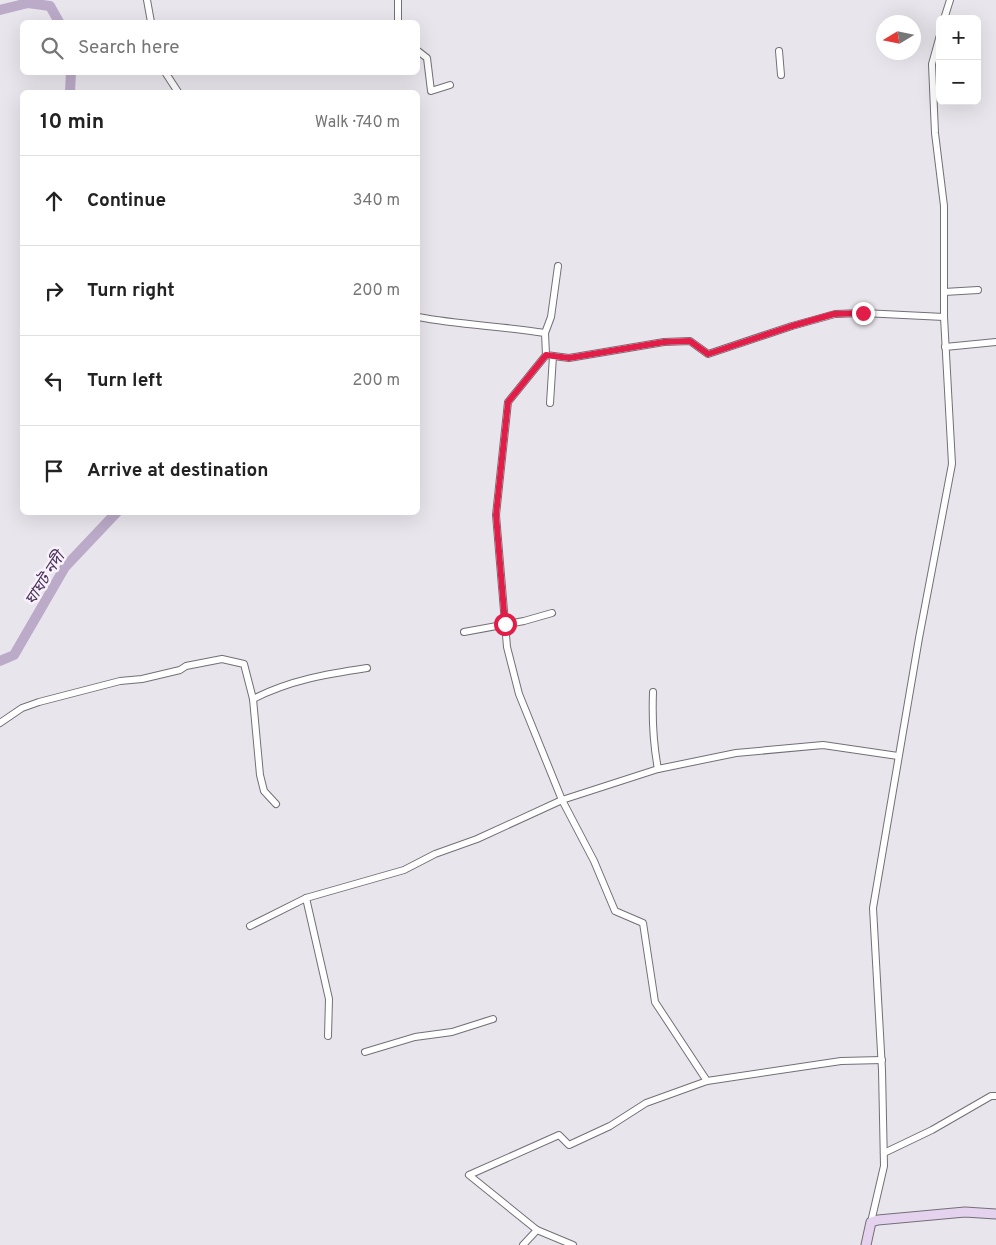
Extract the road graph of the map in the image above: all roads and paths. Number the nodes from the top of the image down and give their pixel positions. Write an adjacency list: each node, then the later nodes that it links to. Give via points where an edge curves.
1 (147, 0): 5 (street)
2 (398, 0): 6 (street)
3 (950, 0): 4 (street)
4 (945, 15)
5 (151, 20)
6 (398, 20)
7 (780, 50): 11 (street)
8 (936, 50): 16 (street, via 932,64 935,132 944,206)
9 (420, 53): 12 (street, via 427,58 431,91)
10 (167, 75): 13 (street)
11 (781, 75)
12 (450, 86)
13 (177, 90)
14 (558, 266): 19 (street, via 551,318)
15 (978, 290): 16 (street)
16 (944, 292): 17 (street)
17 (944, 316): 21 (street); 22 (street, via 834,314 708,354 690,341 664,342 569,358)
18 (420, 317): 19 (street)
19 (545, 333): 22 (street)
20 (996, 342): 21 (street)
21 (946, 347): 31 (street, via 952,464)
22 (550, 355): 23 (street); 25 (street, via 508,402 496,515)
23 (550, 403)
24 (552, 613): 25 (street)
25 (505, 624): 26 (street); 33 (street, via 507,647 519,694)
26 (464, 632)
27 (367, 668): 29 (street, via 316,676)
28 (653, 692): 32 (street, via 653,746)
29 (253, 699): 30 (street, via 244,664 222,659 39,702 22,708); 34 (street, via 260,775 264,791)
30 (0, 723)
31 (898, 756): 32 (street, via 823,746 736,753); 40 (street, via 873,908)
32 (658, 769): 33 (street)
33 (562, 800): 35 (street, via 404,870); 41 (street, via 616,911 643,922 654,1002)
34 (276, 804)
35 (306, 898): 36 (street); 38 (street, via 329,999)
36 (250, 926)
37 (493, 1019): 39 (street)
38 (328, 1036)
39 (365, 1052)
40 (882, 1060): 41 (street, via 840,1061); 43 (street)
41 (707, 1081): 46 (street, via 646,1103 610,1126 569,1145 559,1135 469,1174)
42 (996, 1096): 43 (street)
43 (884, 1153): 45 (street)
44 (996, 1214): 45 (street, via 965,1212)
45 (871, 1222): 49 (street)
46 (537, 1230): 47 (street); 48 (street)
47 (523, 1245)
48 (572, 1245)
49 (866, 1245)

